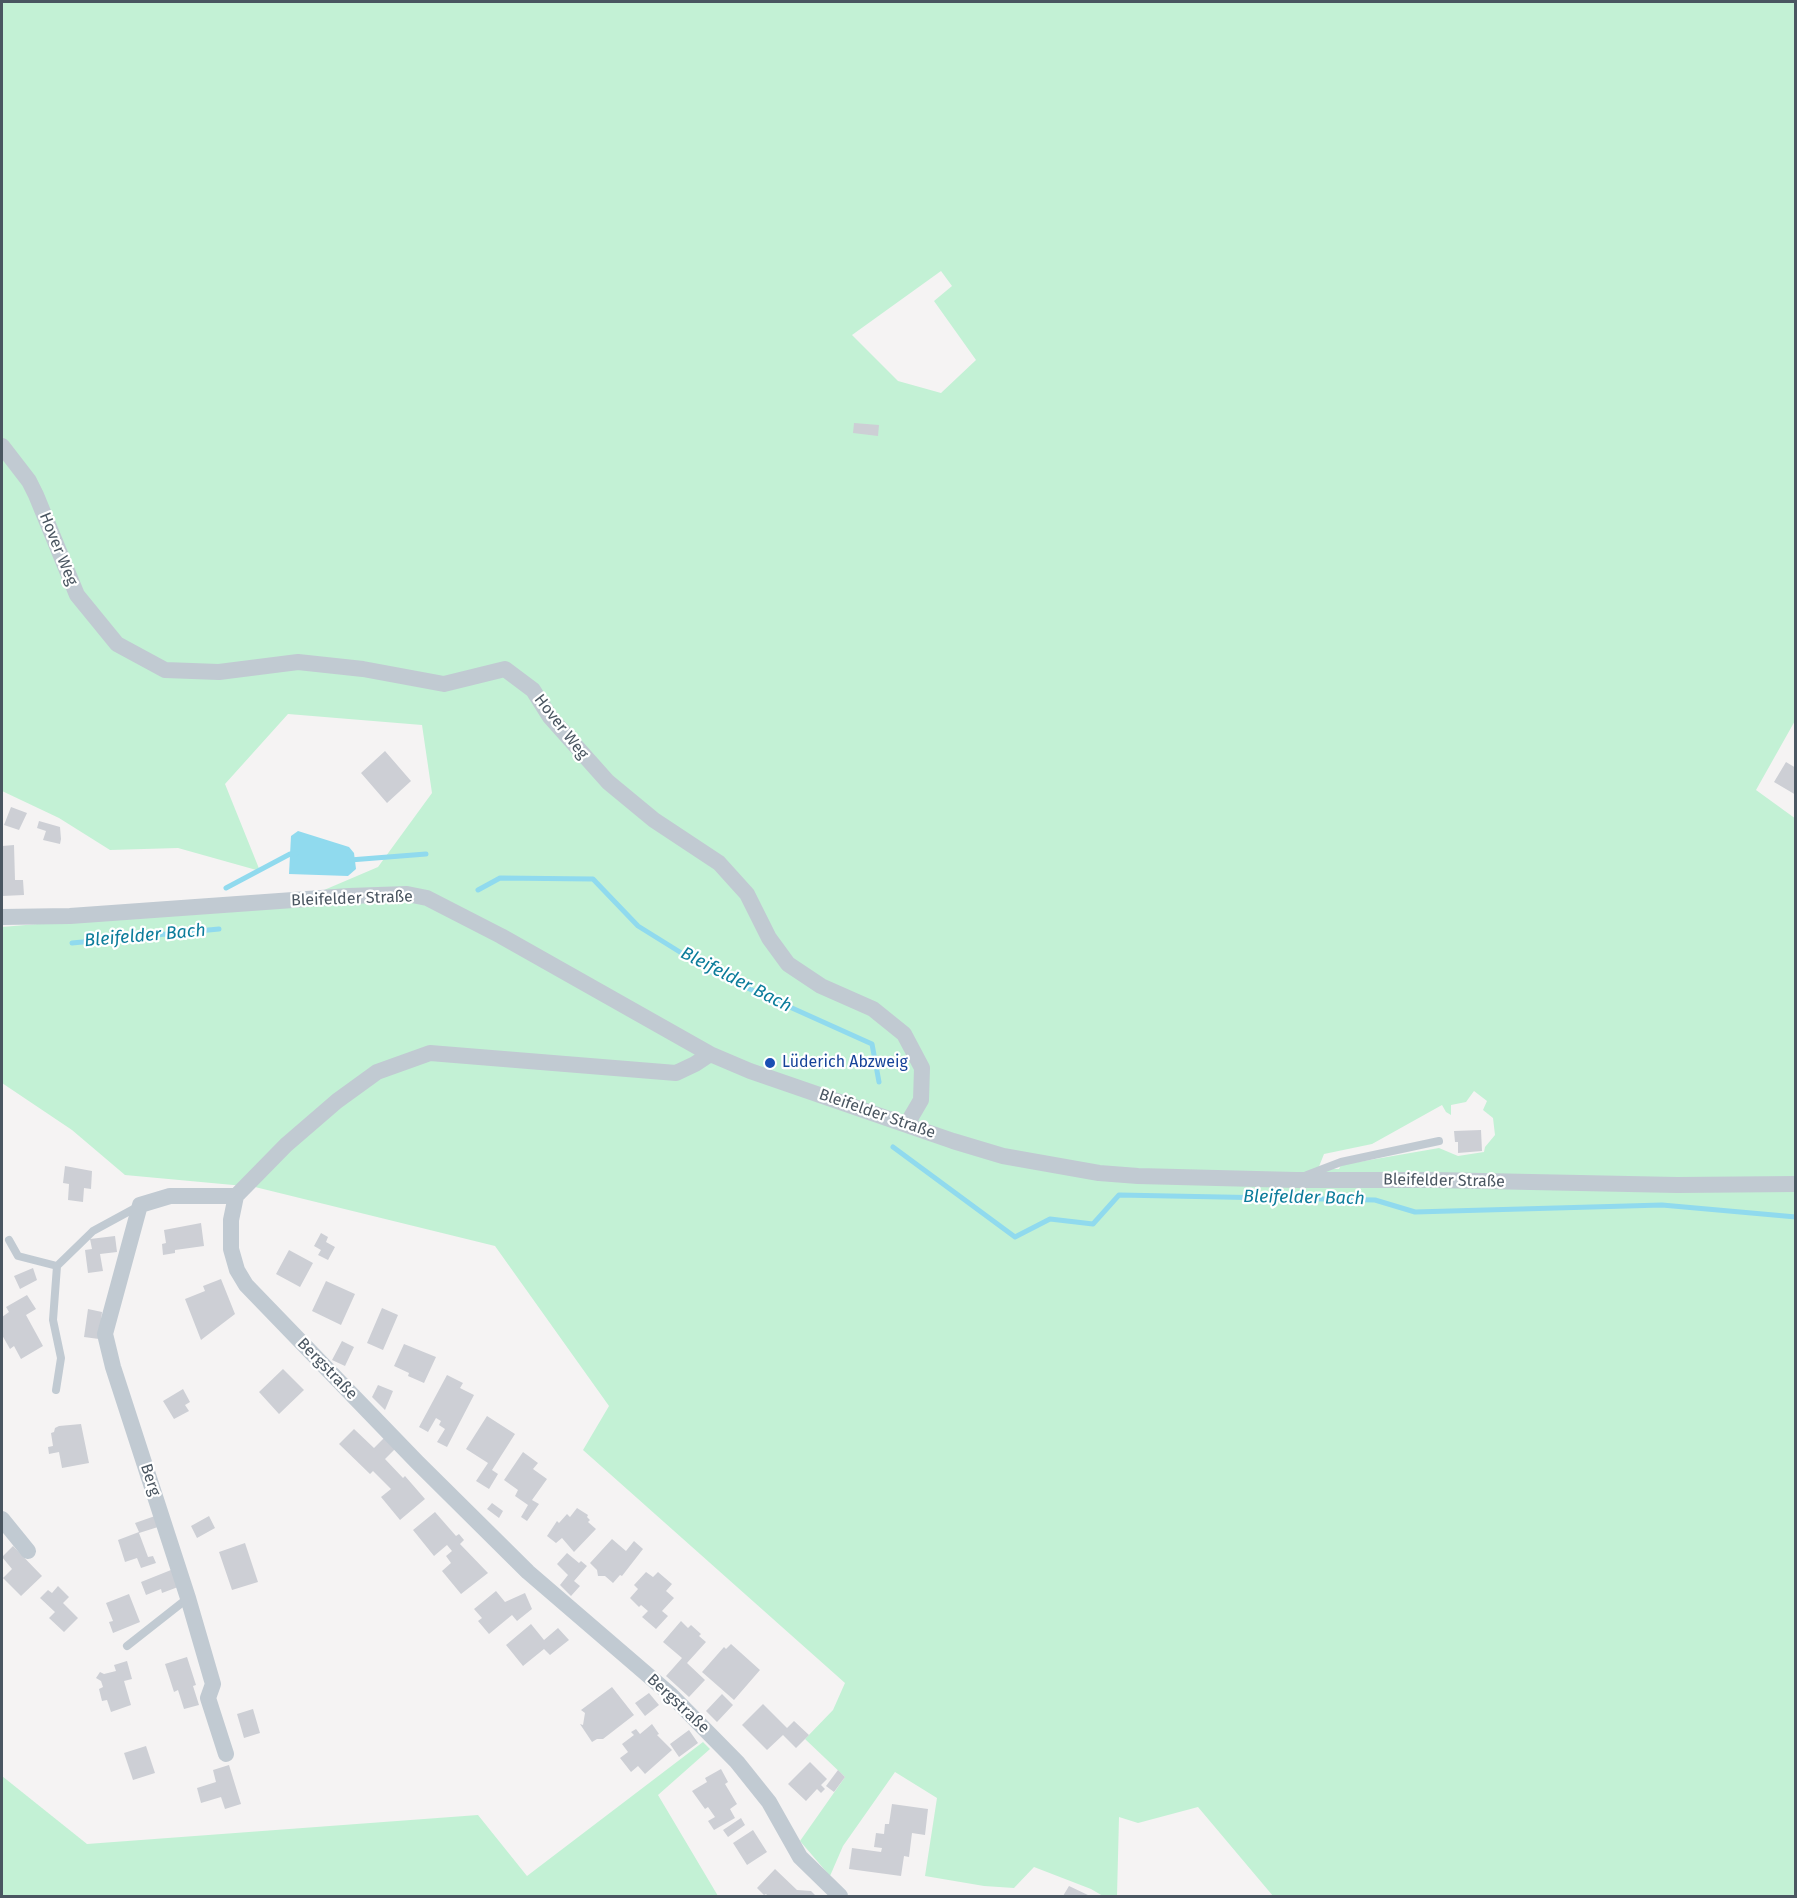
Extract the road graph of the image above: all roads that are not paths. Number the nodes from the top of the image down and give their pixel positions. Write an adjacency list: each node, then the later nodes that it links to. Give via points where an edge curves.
1 (2, 446): 4 (street, Hover Weg, via 29,481 77,595 117,644 165,670 219,672 298,662 444,684 505,669 533,690 550,717 608,782 654,820 719,863 747,894 769,938 788,964 821,986 873,1009 904,1035 922,1068 921,1100)
2 (2, 917): 3 (street, Bleifelder Straße, via 407,894 450,909)
3 (710, 1054): 4 (street, Bleifelder Straße); 8 (street, via 676,1073 430,1053 377,1072 337,1101)
4 (907, 1124): 6 (street, Bleifelder Straße, via 1003,1156 1099,1173)
5 (1439, 1141): 6 (lane, via 1341,1162)
6 (1296, 1180): 7 (street, Bleifelder Straße)
7 (1796, 1184)
8 (236, 1196): 9 (street, via 170,1196); 18 (street, Bergstraße, via 231,1249 246,1285 528,1572 671,1695 737,1762 769,1802 800,1857)
9 (140, 1205): 11 (lane, via 93,1231); 15 (street, Berg, via 105,1334)
10 (9, 1240): 11 (lane, via 18,1256)
11 (57, 1266): 12 (lane, via 53,1320 61,1358)
12 (56, 1390)
13 (2, 1519): 14 (street)
14 (28, 1551)
15 (188, 1598): 16 (lane); 17 (street, Berg, via 213,1684 208,1698)
16 (127, 1646)
17 (226, 1754)
18 (840, 1896)

